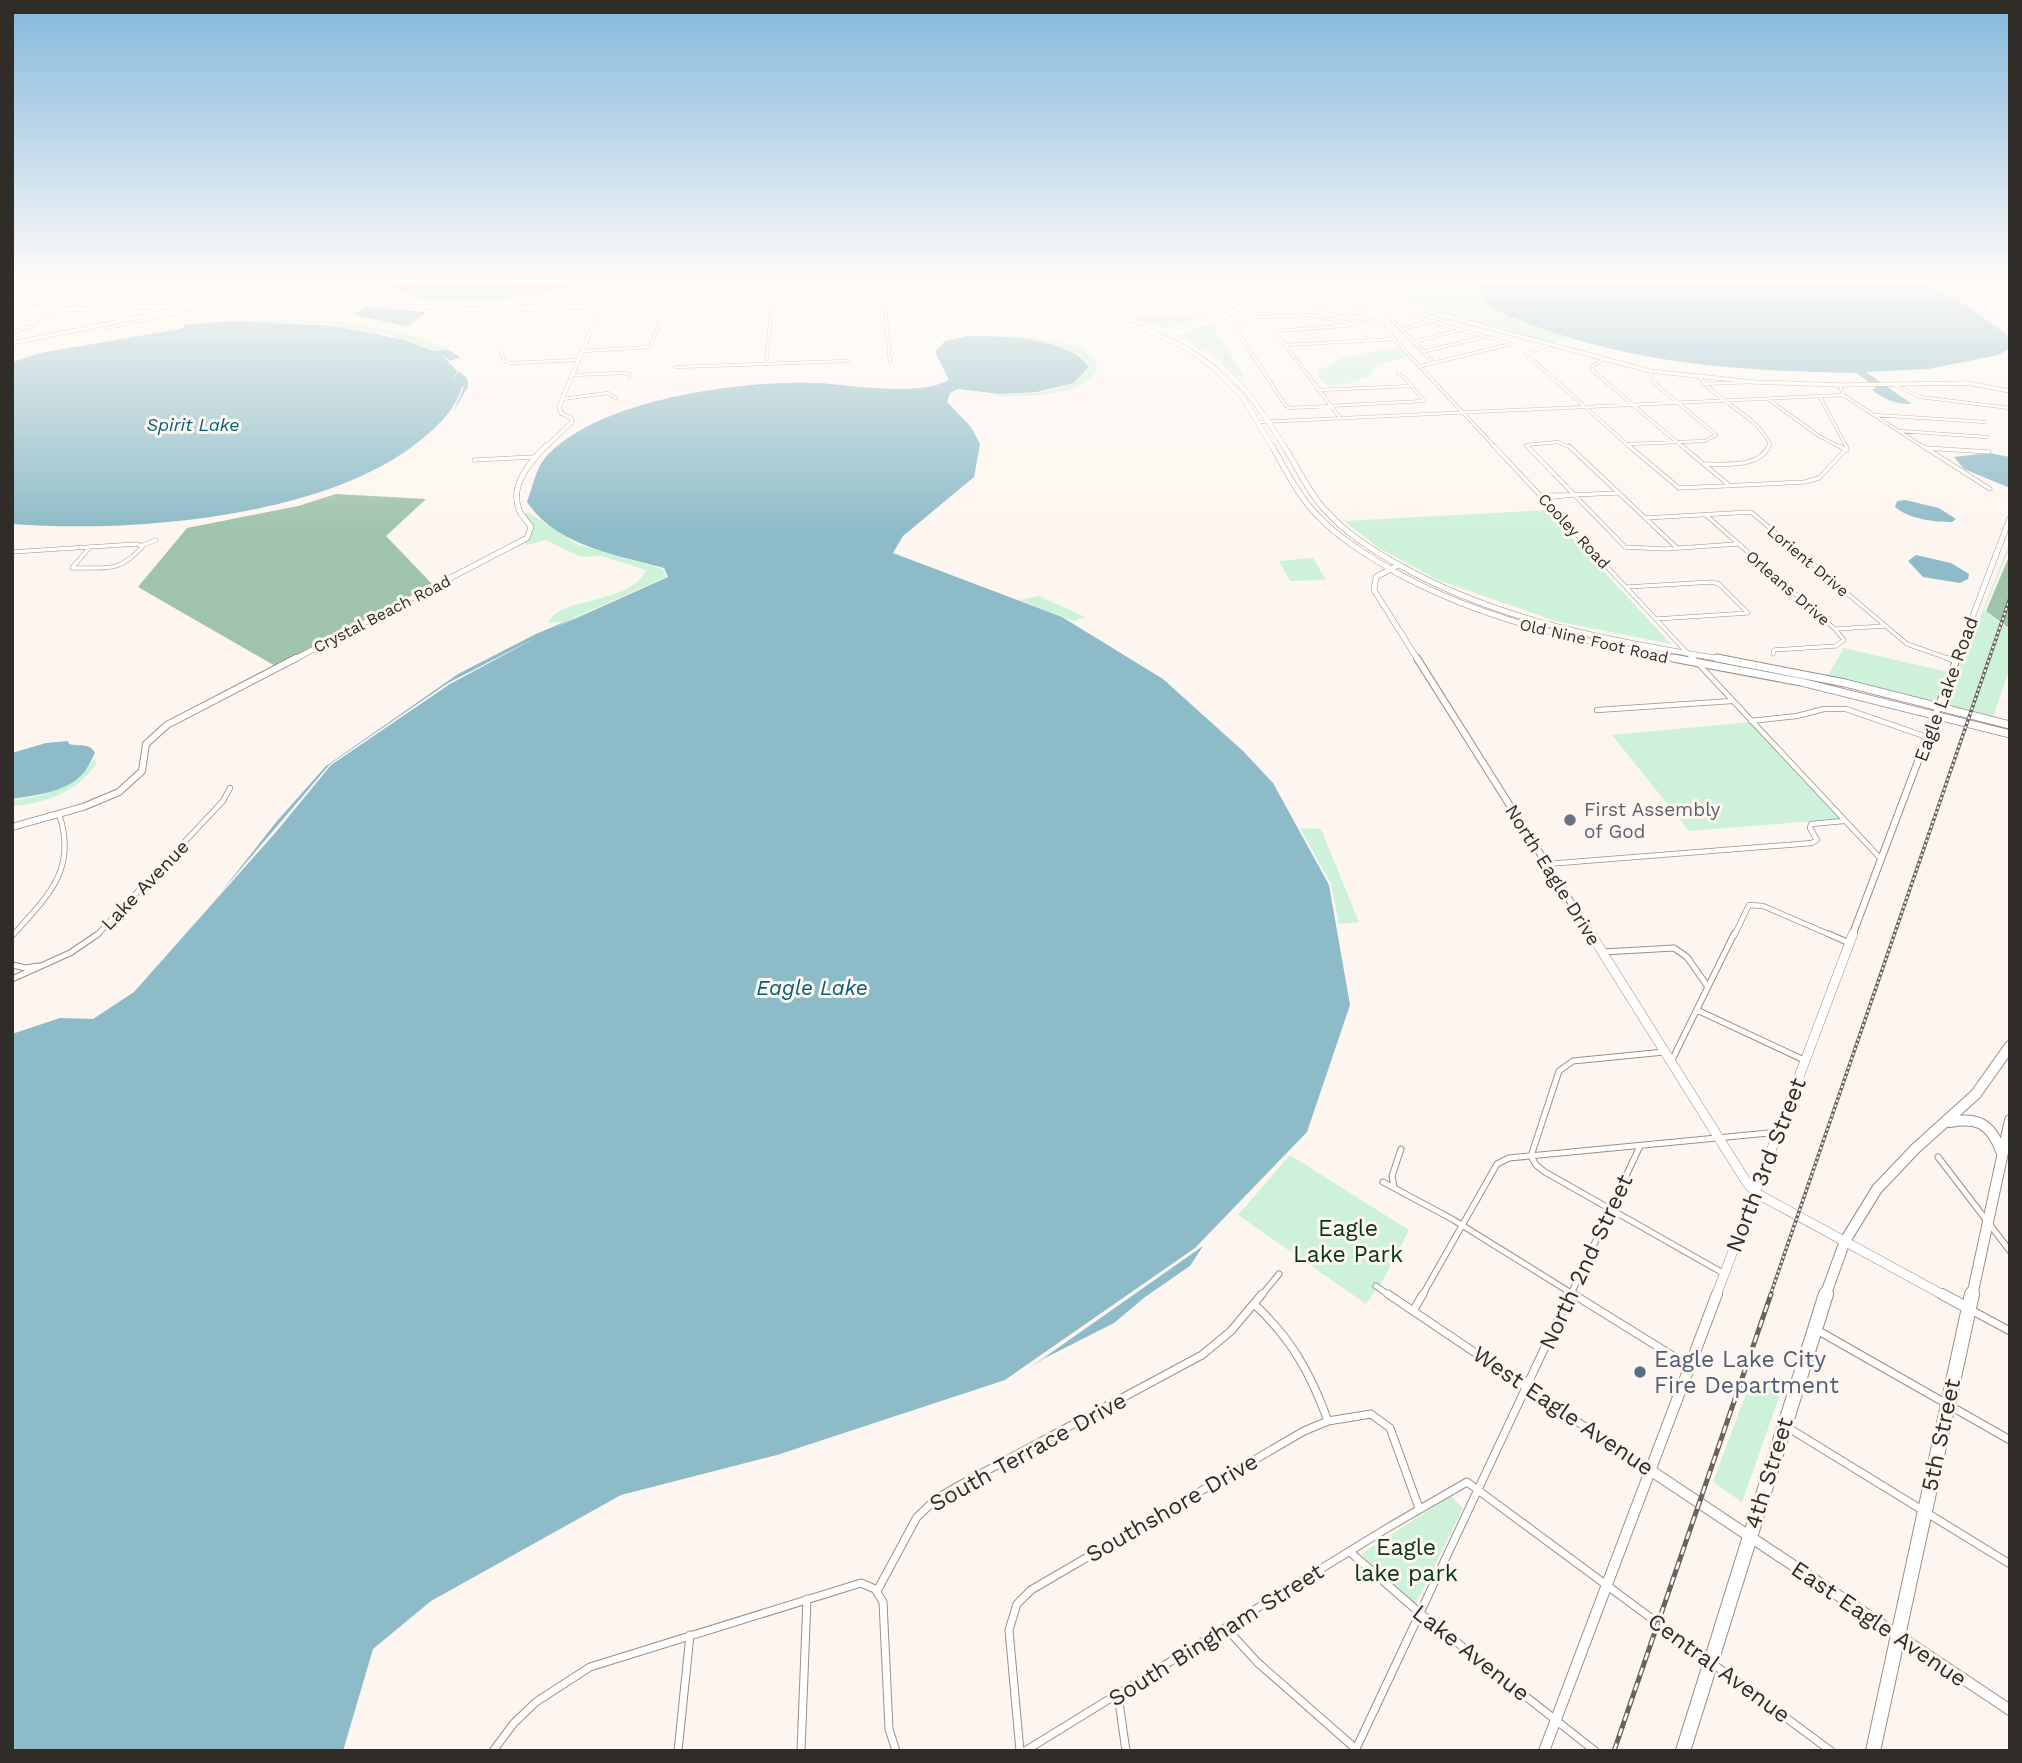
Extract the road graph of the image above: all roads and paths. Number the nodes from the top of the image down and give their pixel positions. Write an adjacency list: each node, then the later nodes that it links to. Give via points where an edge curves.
1 (576, 366): 14 (street)
2 (698, 366): 10 (street)
3 (1212, 366): 39 (main road, Old Nine Foot Road, via 1242,396)
4 (1224, 366): 40 (main road, Old Nine Foot Road, via 1250,391)
5 (1260, 366): 32 (street, via 1285,405)
6 (1300, 366): 22 (street)
7 (1539, 366): 33 (street)
8 (1592, 366): 31 (street)
9 (1629, 366): 12 (street)
10 (676, 367)
11 (1420, 367): 35 (street, Cooley Road)
12 (1650, 371): 15 (street); 30 (street, via 1652,381)
13 (1398, 374): 21 (street)
14 (573, 375): 16 (street, via 622,373); 27 (street)
15 (1699, 376): 17 (street); 18 (street)
16 (629, 377)
17 (1754, 382): 18 (street); 20 (street)
18 (1703, 384): 29 (street)
19 (1890, 384): 20 (street); 23 (street, via 1967,383); 34 (street, via 1917,396)
20 (1840, 385): 24 (street)
21 (1412, 386): 22 (street); 32 (street, via 1424,401)
22 (1317, 390): 32 (street)
23 (2010, 391)
24 (1843, 395): 25 (street); 36 (street)
25 (1820, 397): 28 (street); 44 (street)
26 (616, 398): 27 (street, via 608,393)
27 (562, 399): 51 (street, Crystal Beach Road, via 559,410 573,421)
28 (1767, 399): 29 (street); 45 (street)
29 (1723, 401): 30 (street); 53 (street, via 1764,432 1769,448 1745,462)
30 (1680, 403): 31 (street); 46 (street, via 1716,435)
31 (1633, 405): 33 (street); 46 (street)
32 (1329, 407): 37 (street); 38 (street)
33 (1584, 407): 35 (street); 47 (street)
34 (2010, 408)
35 (1464, 412): 37 (street); 58 (street, Cooley Road)
36 (1874, 415): 41 (street); 42 (street)
37 (1340, 418): 38 (street)
38 (1335, 419): 40 (street)
39 (1257, 422): 40 (street); 69 (main road, Old Nine Foot Road, via 1310,507 1348,543)
40 (1269, 422): 68 (main road, Old Nine Foot Road, via 1322,507)
41 (1985, 422)
42 (1899, 431): 43 (street); 48 (street)
43 (1987, 437)
44 (1844, 440): 45 (street); 49 (street)
45 (1830, 441): 49 (street)
46 (1677, 442): 47 (street); 53 (street)
47 (1627, 444): 54 (street, via 1677,487)
48 (1925, 448): 50 (street); 55 (street)
49 (1847, 450): 54 (street, via 1815,480)
50 (1989, 452)
51 (535, 457): 52 (street); 86 (street, Crystal Beach Road, via 517,493 519,512 531,527 523,541 167,725 146,744 144,768 131,783)
52 (474, 460)
53 (1704, 464): 54 (street)
54 (1731, 486)
55 (1990, 489)
56 (1618, 493): 57 (street); 57 (street, via 1565,443 1526,445); 60 (street)
57 (1572, 495): 58 (street); 65 (street, via 1623,546)
58 (1542, 496): 70 (street, Cooley Road)
59 (1706, 515): 60 (street, Lorient Drive); 63 (street, Orleans Drive); 72 (street, Lorient Drive, via 1751,512)
60 (1645, 518): 65 (street)
61 (2010, 518): 76 (street, Eagle Lake Road)
62 (156, 540): 64 (street)
63 (1737, 544): 65 (street); 73 (street, Orleans Drive)
64 (143, 545): 66 (street); 66 (street, via 123,566 72,568)
65 (1676, 547)
66 (89, 548): 67 (street)
67 (12, 552)
68 (1398, 565): 69 (street); 74 (main road, Old Nine Foot Road, via 1521,616)
69 (1389, 569): 77 (main road, Old Nine Foot Road, via 1447,598 1517,624); 90 (street, North Eagle Drive, via 1374,579 1374,590)
70 (1626, 587): 71 (street, Cooley Road); 71 (street, via 1712,582 1748,613)
71 (1656, 620): 74 (street, Cooley Road)
72 (1885, 626): 73 (street); 76 (street, Lorient Drive, via 1907,644)
73 (1835, 629): 75 (street, Orleans Drive, via 1844,640 1842,644)
74 (1686, 652): 77 (street, Cooley Road); 80 (main road, Old Nine Foot Road, via 1811,675)
75 (1773, 653)
76 (1956, 660): 80 (street, Eagle Lake Road)
77 (1697, 663): 78 (street, Cooley Road); 80 (main road, Old Nine Foot Road)
78 (1732, 701): 79 (street); 81 (street, Cooley Road)
79 (1597, 710)
80 (1938, 710): 82 (main road, Old Nine Foot Road); 83 (main road, Old Nine Foot Road); 84 (street, Eagle Lake Road)
81 (1751, 721): 84 (street, via 1841,709); 87 (street, Cooley Road)
82 (2010, 725)
83 (2010, 734)
84 (1928, 737): 89 (street, Eagle Lake Road)
85 (230, 788): 95 (street, Lake Avenue, via 116,918 81,947)
86 (59, 814): 88 (street, Crystal Beach Road); 91 (street, via 68,842 64,864 48,895)
87 (1845, 821): 89 (street, Cooley Road); 90 (street, via 1811,824 1817,840 1812,843)
88 (12, 827)
89 (1881, 859): 92 (street, North 3rd Street)
90 (1546, 864): 93 (street, North Eagle Drive)
91 (12, 936)
92 (1850, 943): 97 (street, via 1752,904); 101 (street, North 3rd Street)
93 (1602, 953): 97 (street, via 1674,948 1687,957); 100 (street, North Eagle Drive)
94 (12, 965): 95 (street)
95 (46, 965): 96 (street, Lake Avenue)
96 (12, 979)
97 (1708, 987): 98 (street)
98 (1697, 1010): 101 (street); 102 (street)
99 (2010, 1046): 104 (highway, 4th Street, via 1976,1094)
100 (1665, 1052): 102 (street, North Eagle Drive); 110 (street, via 1564,1065)
101 (1805, 1061): 105 (street, North 3rd Street)
102 (1671, 1062): 106 (street, North Eagle Drive)
103 (2010, 1121): 109 (highway, 5th Street)
104 (1948, 1122): 109 (highway, via 1980,1121 1992,1130); 118 (highway, 4th Street, via 1884,1181)
105 (1779, 1132): 106 (street); 114 (street, North 3rd Street)
106 (1718, 1138): 107 (street); 114 (street, North Eagle Drive)
107 (1640, 1146): 110 (street); 115 (street, North 2nd Street)
108 (1401, 1149): 113 (street, via 1392,1176)
109 (2001, 1151): 116 (highway, 5th Street)
110 (1531, 1156): 115 (street, via 1545,1172); 117 (street, via 1497,1164)
111 (1938, 1157): 116 (street)
112 (1383, 1182): 113 (street)
113 (1394, 1187): 117 (street)
114 (1756, 1193): 118 (street); 121 (street, North 3rd Street)
115 (1611, 1209): 121 (street); 123 (street, North 2nd Street)
116 (1986, 1220): 119 (street); 125 (highway, 5th Street)
117 (1463, 1226): 123 (street); 126 (street)
118 (1846, 1241): 125 (street); 127 (highway, 4th Street)
119 (2010, 1251)
120 (1279, 1274): 124 (street, South Terrace Drive)
121 (1725, 1275): 129 (street, North 3rd Street)
122 (1376, 1286): 126 (street, West Eagle Avenue)
123 (1573, 1293): 129 (street); 130 (street, North 2nd Street)
124 (1254, 1304): 132 (street, via 1279,1326 1305,1362); 143 (street, South Terrace Drive, via 1202,1355 927,1506 907,1531 891,1572)
125 (1968, 1308): 128 (street); 131 (highway, 5th Street)
126 (1413, 1311): 130 (street, West Eagle Avenue)
127 (1814, 1328): 131 (street); 133 (highway, 4th Street)
128 (2010, 1331)
129 (1690, 1366): 135 (street, North 3rd Street)
130 (1527, 1387): 135 (street, West Eagle Avenue); 136 (street, North 2nd Street)
131 (1948, 1405): 134 (street); 138 (highway, 5th Street)
132 (1328, 1420): 137 (street, Southshore Drive, via 1371,1414 1384,1422); 158 (street, Southshore Drive, via 1025,1594 1009,1630)
133 (1784, 1425): 138 (street); 139 (highway, 4th Street)
134 (2010, 1440)
135 (1650, 1470): 139 (street, West Eagle Avenue); 142 (street, North 3rd Street)
136 (1477, 1490): 137 (street, South Bingham Street, via 1467,1482); 142 (street, Central Avenue); 145 (street, North 2nd Street)
137 (1419, 1508): 140 (street, South Bingham Street)
138 (1924, 1512): 141 (street); 148 (highway, 5th Street)
139 (1749, 1537): 148 (street, East Eagle Avenue); 149 (highway, 4th Street)
140 (1350, 1552): 145 (street, Lake Avenue); 146 (street, South Bingham Street)
141 (2010, 1564)
142 (1606, 1585): 149 (street, Central Avenue); 152 (street, North 3rd Street)
143 (877, 1591): 144 (street, via 861,1583); 157 (street, via 883,1602 889,1729)
144 (807, 1599): 147 (street); 156 (street)
145 (1421, 1614): 152 (street, Lake Avenue); 153 (street, North 2nd Street)
146 (1226, 1628): 150 (street, South Bingham Street); 153 (street, via 1257,1662)
147 (690, 1635): 154 (street, via 566,1679 519,1715); 155 (street)
148 (1897, 1636): 151 (street, East Eagle Avenue); 164 (highway, 5th Street)
149 (1711, 1662): 162 (highway, 4th Street); 163 (street, Central Avenue)
150 (1118, 1695): 158 (street, South Bingham Street); 159 (street)
151 (2010, 1710)
152 (1556, 1719): 160 (street, North 3rd Street); 161 (street, Lake Avenue)
153 (1356, 1750)
154 (493, 1751)
155 (678, 1751)
156 (801, 1751)
157 (896, 1751)
158 (1022, 1751)
159 (1126, 1751)
160 (1544, 1751)
161 (1595, 1751)
162 (1683, 1751)
163 (1831, 1751)
164 (1873, 1751)

